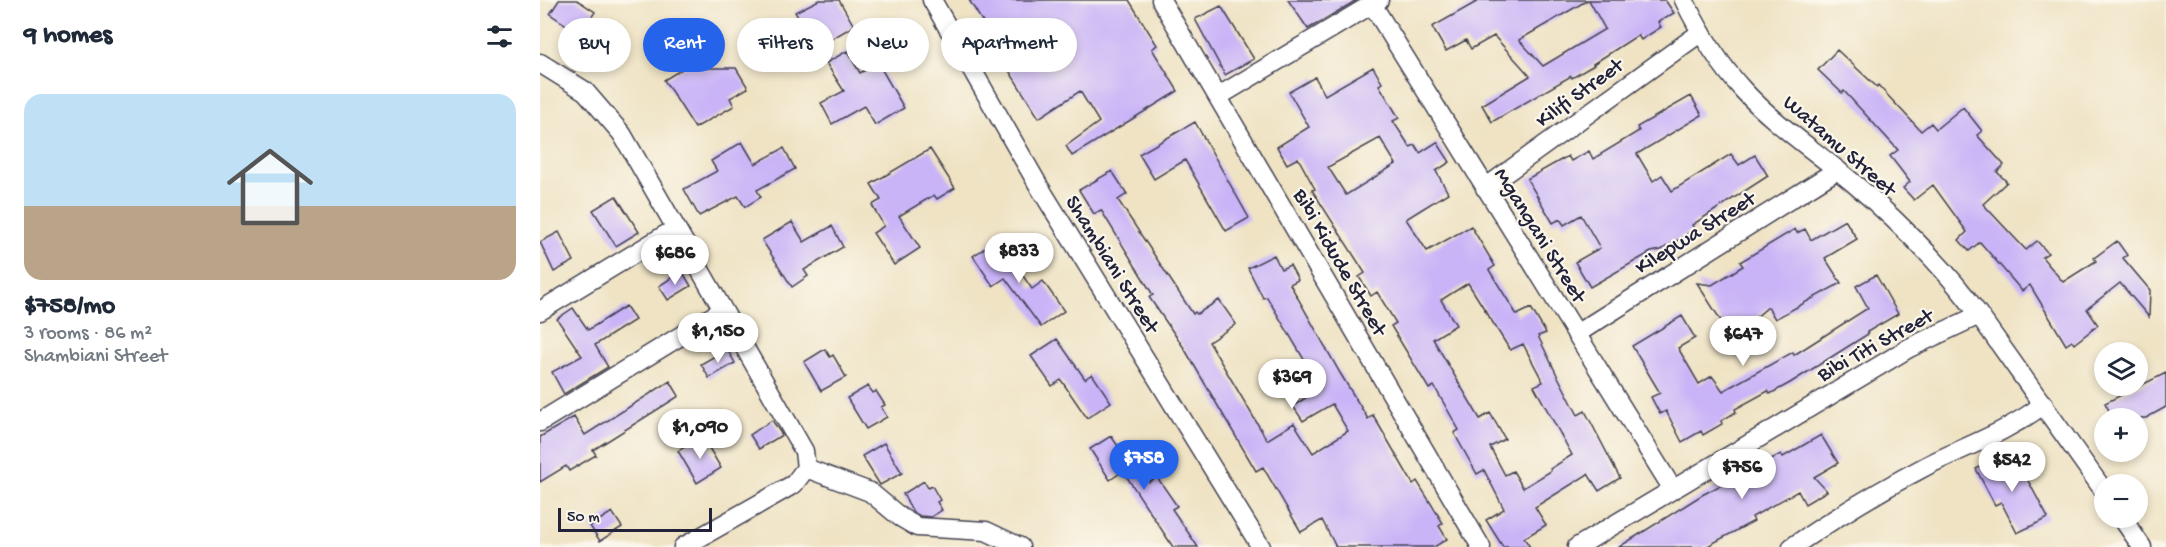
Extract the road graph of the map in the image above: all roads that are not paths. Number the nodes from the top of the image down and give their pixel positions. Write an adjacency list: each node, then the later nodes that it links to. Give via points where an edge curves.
1 (932, 0): 23 (street, Shambiani Street, via 1040,188)
2 (1161, 0): 7 (street, Bibi Kidude Street)
3 (1684, 0): 5 (street, Watamu Street)
4 (1375, 2): 7 (street); 9 (street, Mgangani Street)
5 (1700, 33): 8 (street, Watamu Street, via 1745,92); 9 (street, Kilifi Street)
6 (540, 63): 10 (street, via 585,91 598,104 639,160)
7 (1219, 96): 24 (street, Bibi Kidude Street)
8 (1837, 170): 13 (street, Watamu Street, via 1958,285); 14 (street, Kilepwa Street)
9 (1485, 188): 14 (street, Mgangani Street)
10 (675, 229): 11 (street); 12 (street)
11 (540, 309)
12 (723, 310): 16 (street); 17 (street, via 804,451)
13 (1978, 315): 15 (street); 19 (street, Bibi Titi Street, via 1909,348)
14 (1576, 334): 19 (street, Mgangani Street)
15 (2044, 404): 18 (street); 26 (street, via 2009,428 1849,509)
16 (540, 422)
17 (806, 468): 21 (street, via 870,492 917,527 986,531); 22 (street, via 794,484)
18 (2094, 476)
19 (1672, 488): 25 (street, Bibi Titi Street)
20 (2129, 528): 27 (street)
21 (1011, 545)
22 (683, 547)
23 (1261, 547)
24 (1481, 547)
25 (1577, 547)
26 (1792, 547)
27 (2142, 547)

